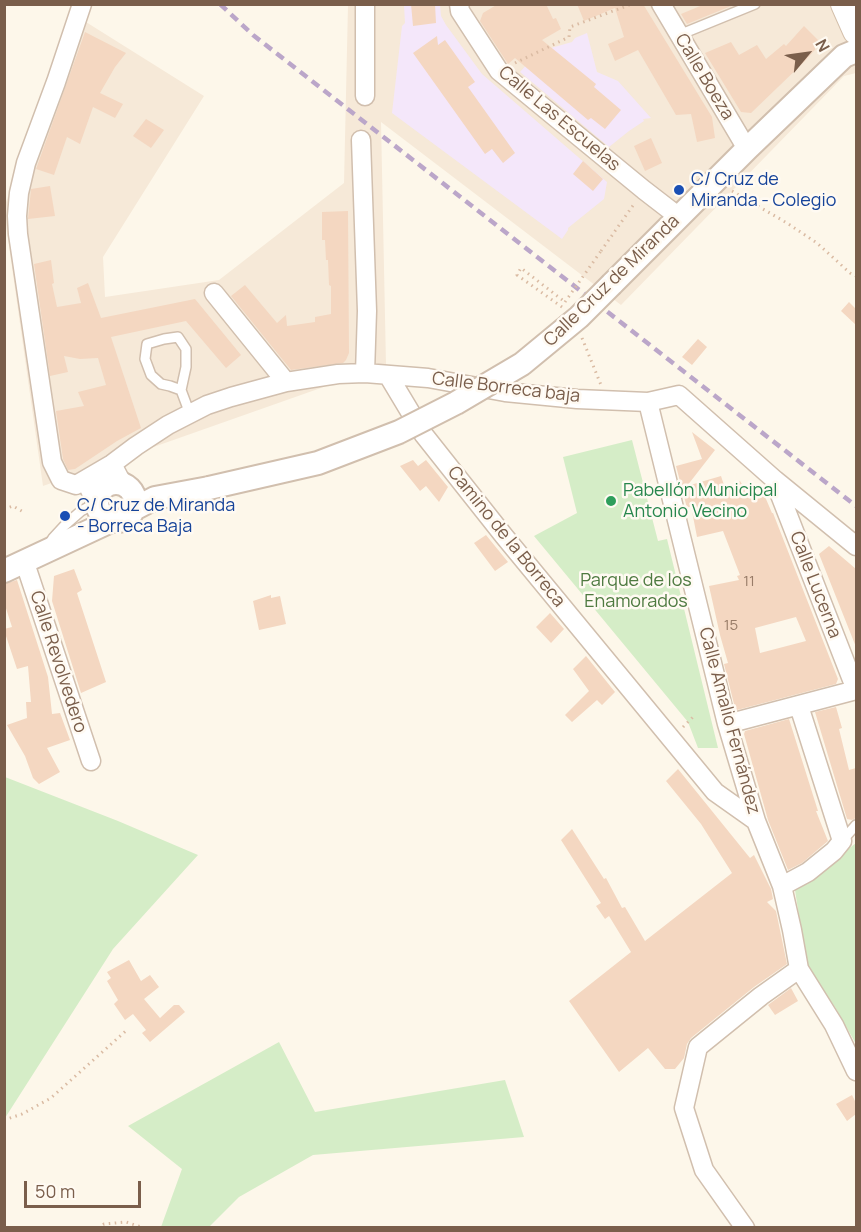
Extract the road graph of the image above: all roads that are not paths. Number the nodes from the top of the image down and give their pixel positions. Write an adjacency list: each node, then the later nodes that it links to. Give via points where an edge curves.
1 (82, 4): 22 (street, via 26,163 17,216 51,462 61,480 76,485)
2 (365, 4): 10 (street)
3 (661, 4): 8 (street, Calle Boeza)
4 (755, 4): 8 (lane)
5 (464, 7): 13 (street, Calle Las Escuelas, via 499,71)
6 (849, 9): 7 (main road)
7 (856, 31)
8 (679, 35): 12 (street, Calle Boeza)
9 (856, 51): 12 (street, Calle Cruz de Miranda, via 844,56)
10 (365, 96)
11 (361, 140): 15 (street, via 367,312)
12 (747, 149): 13 (street, Calle Cruz de Miranda)
13 (679, 217): 24 (street, Calle Cruz de Miranda, bridge, via 579,317 522,364 456,404 399,432 318,463 155,498)
14 (214, 293): 17 (street)
15 (365, 373): 16 (street, Calle Borreca baja); 17 (street, Calle Borreca baja)
16 (388, 375): 19 (street, Calle Borreca baja, via 505,392); 33 (street, Camino de la Borreca, via 424,435 496,527 715,792)
17 (286, 382): 20 (street, Calle Borreca baja, via 207,405)
18 (181, 390): 18 (lane, via 186,349 178,337 147,344 145,358 151,375 161,384); 20 (lane)
19 (648, 402): 23 (street, Calle Borreca baja, via 679,395); 31 (street, Calle Amalio Fernández)
20 (190, 414): 21 (street, Calle Borreca baja)
21 (112, 464): 22 (street, Calle Borreca baja); 24 (street)
22 (85, 480): 25 (street)
23 (775, 480): 26 (street); 29 (street, Calle Lucerna)
24 (130, 495): 25 (street, via 114,484 105,487 100,493); 25 (street, via 127,518 119,521)
25 (101, 507): 27 (street)
26 (856, 546)
27 (44, 553): 28 (street); 32 (street, Calle Revolvedero)
28 (4, 572)
29 (856, 690): 30 (street)
30 (799, 706): 31 (street); 35 (street)
31 (727, 724): 33 (street, Calle Amalio Fernández)
32 (91, 761)
33 (756, 821): 36 (street, Calle Amalio Fernández)
34 (856, 825): 35 (lane)
35 (842, 841): 36 (street, via 808,872)
36 (782, 886): 37 (street, Calle Amalio Fernández)
37 (799, 969): 38 (street, via 834,1025); 39 (street, via 698,1047 684,1108 704,1170)
38 (856, 1071)
39 (745, 1227)

